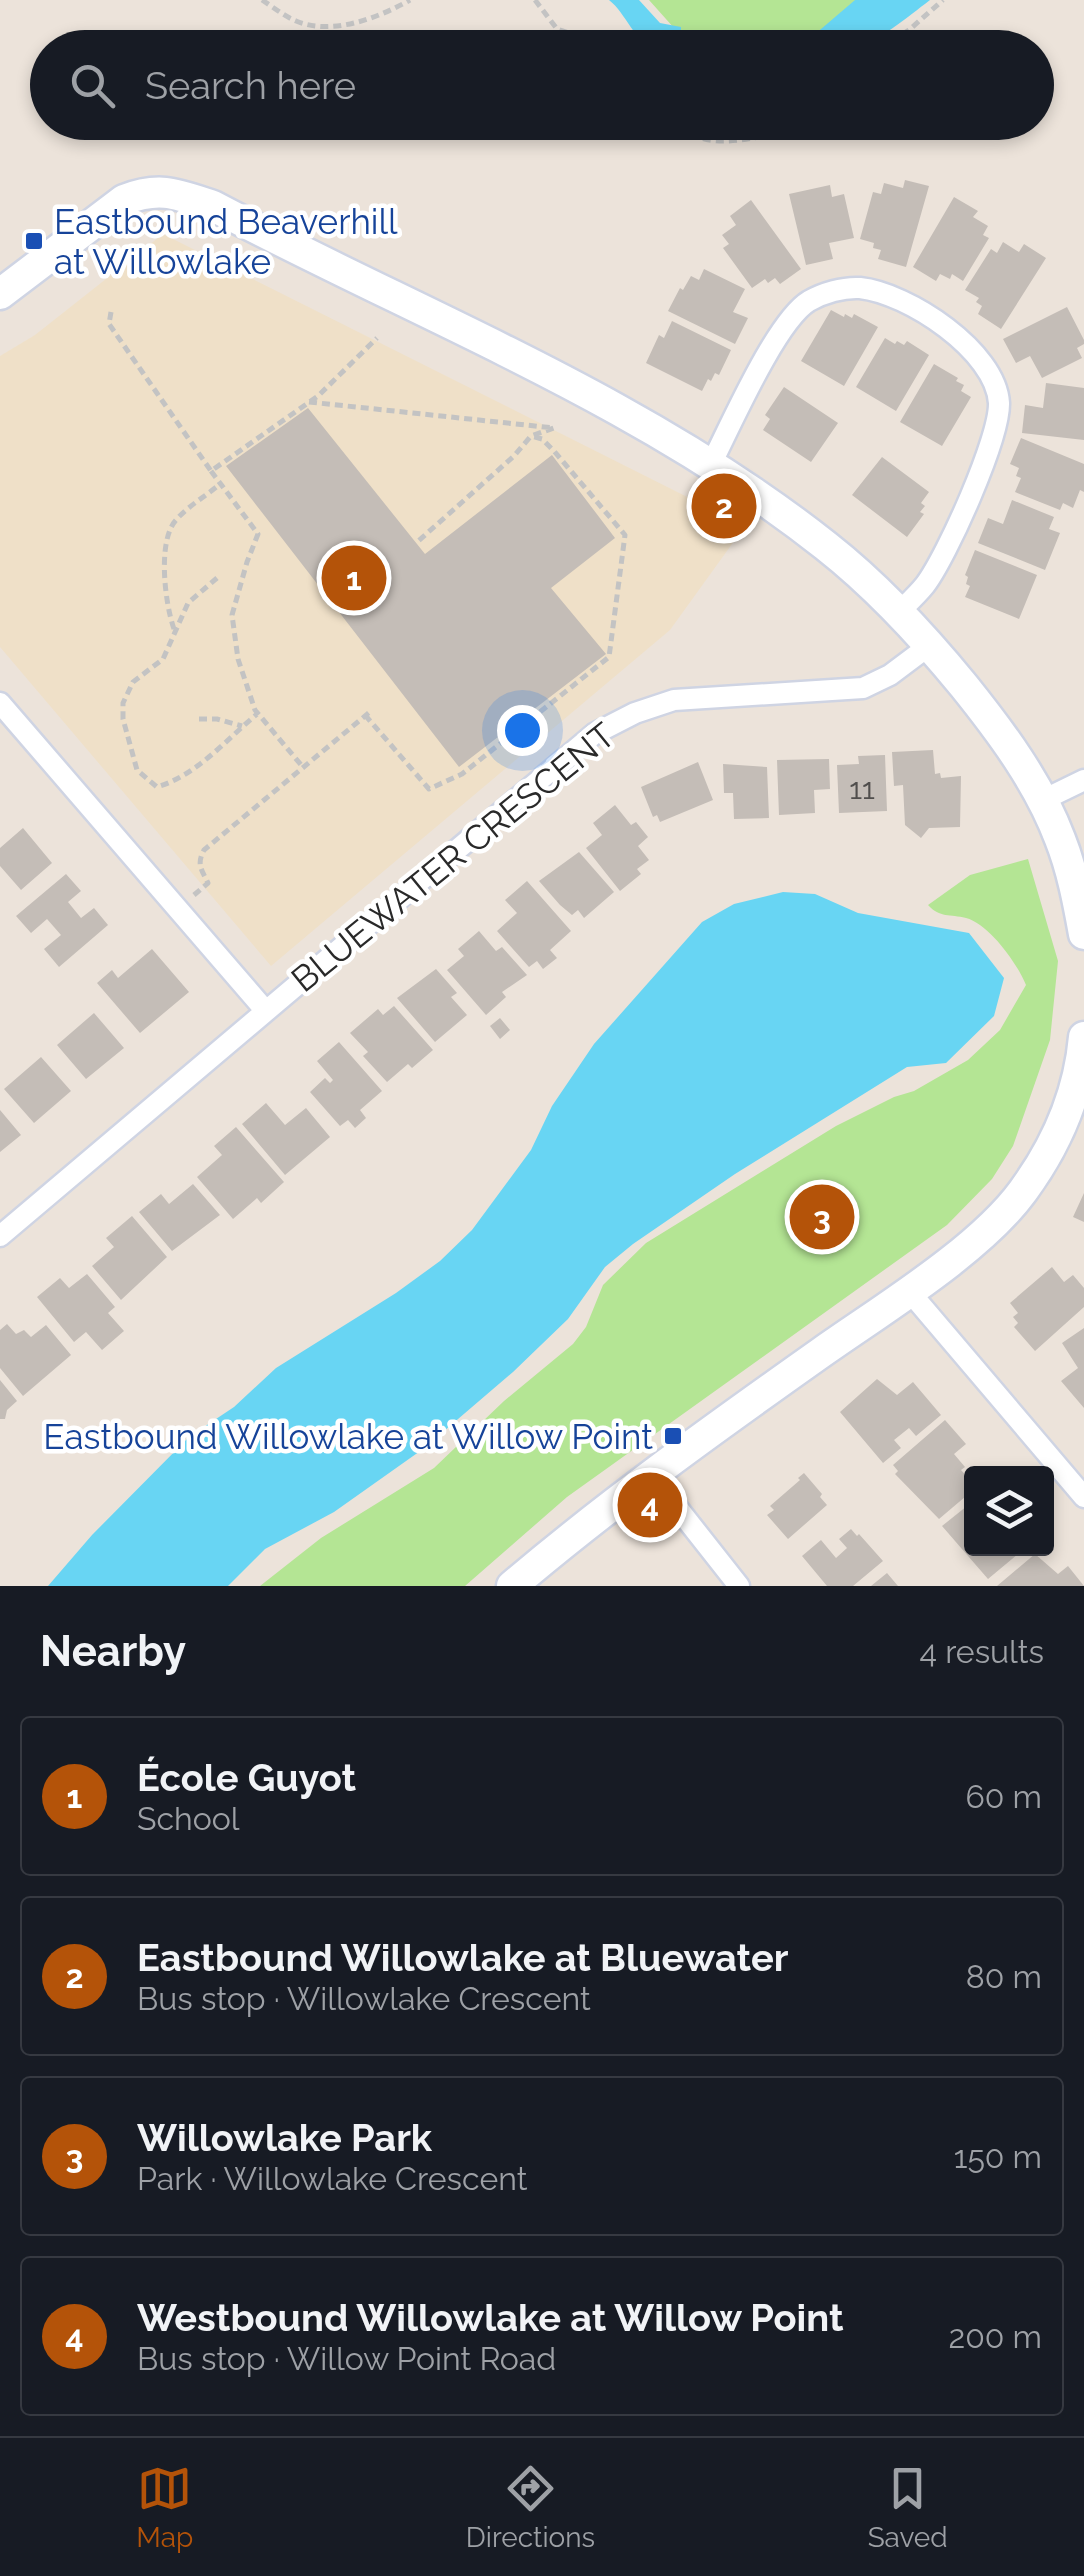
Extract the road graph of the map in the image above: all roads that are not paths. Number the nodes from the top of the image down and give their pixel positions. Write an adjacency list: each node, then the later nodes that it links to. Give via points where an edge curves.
1 (0, 294): 2 (street, via 124,200 171,192 213,206 575,387)
2 (710, 464): 3 (street, via 829,548); 3 (street, via 783,329 806,302 858,288 884,293 936,320 992,376 997,427 937,565)
3 (898, 613): 4 (street)
4 (930, 645): 7 (street); 9 (street, BLUEWATER CRESCENT, via 863,688 674,700 594,734)
5 (0, 702): 9 (street, BLUEWATER CRESCENT)
6 (1084, 780): 7 (street)
7 (1044, 800): 8 (street, via 1072,875)
8 (1084, 934)
9 (265, 1010): 12 (street, BLUEWATER CRESCENT)
10 (1084, 1037): 11 (street)
11 (1080, 1090): 13 (street, via 1022,1194 984,1233)
12 (0, 1236)
13 (908, 1291): 14 (street); 15 (street)
14 (650, 1473): 16 (street); 17 (street)
15 (1084, 1497)
16 (512, 1586)
17 (739, 1586)

